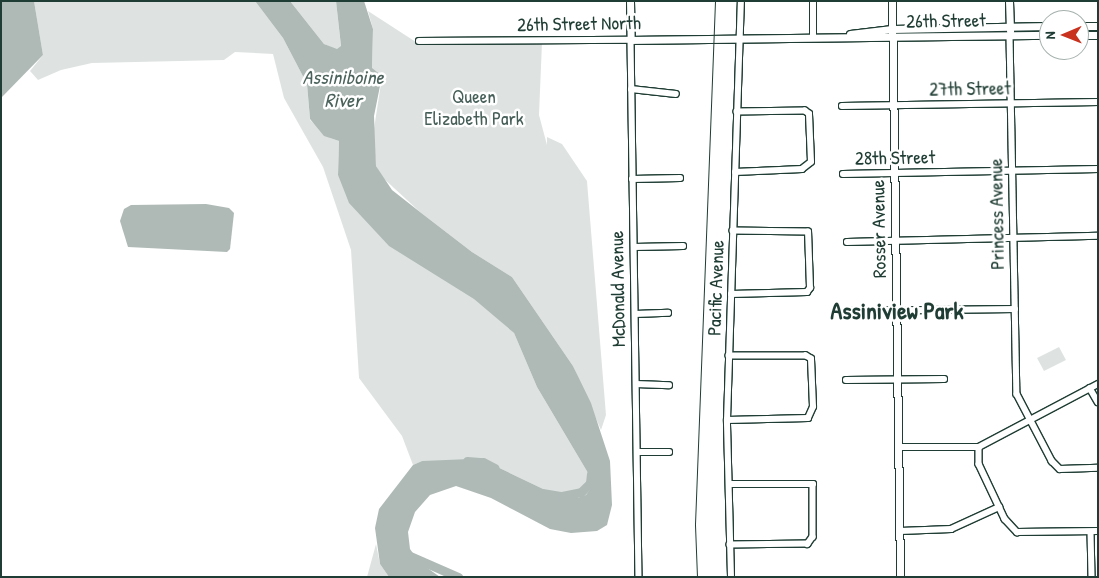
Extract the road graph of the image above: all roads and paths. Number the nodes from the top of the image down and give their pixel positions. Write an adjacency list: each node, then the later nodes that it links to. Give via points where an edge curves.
1 (630, 1): 15 (street, McDonald Avenue)
2 (741, 1): 13 (street, Pacific Avenue)
3 (814, 1): 11 (street)
4 (892, 1): 8 (street, Rosser Avenue)
5 (1009, 1): 6 (street, Princess Avenue)
6 (1010, 26): 7 (street, 26th Street); 8 (street, 26th Street); 12 (street, Princess Avenue)
7 (1039, 26)
8 (892, 29): 9 (street, 26th Street, via 864,30); 14 (street, Rosser Avenue)
9 (845, 35): 11 (street, 26th Street); 14 (street, 26th Street)
10 (1039, 35): 12 (street, 26th Street)
11 (814, 36): 13 (street, 26th Street)
12 (1010, 36): 14 (street, 26th Street); 20 (street, Princess Avenue)
13 (739, 38): 15 (street, 26th Street North); 23 (street, Pacific Avenue)
14 (892, 38): 22 (street, Rosser Avenue)
15 (631, 40): 16 (street, 26th Street North); 17 (street, McDonald Avenue)
16 (419, 41)
17 (631, 89): 18 (street); 30 (street, McDonald Avenue)
18 (676, 94)
19 (1098, 102): 20 (street, 27th Street)
20 (1011, 104): 22 (street, 27th Street); 25 (street, Princess Avenue)
21 (842, 106): 22 (street, 27th Street)
22 (893, 106): 28 (street, Rosser Avenue)
23 (737, 112): 26 (street, Pacific Avenue); 26 (street, via 805,111 809,114 811,162 802,170)
24 (1098, 169): 25 (street, 28th Street)
25 (1012, 171): 28 (street, 28th Street); 33 (street, Princess Avenue)
26 (735, 172): 31 (street, Pacific Avenue)
27 (843, 174): 28 (street, 28th Street)
28 (894, 174): 34 (street, Rosser Avenue)
29 (680, 178): 30 (street)
30 (632, 179): 37 (street, McDonald Avenue)
31 (733, 231): 38 (street, Pacific Avenue); 38 (street, via 808,232 810,288 807,292)
32 (1098, 236): 33 (street)
33 (1014, 238): 34 (street); 39 (street, Princess Avenue)
34 (895, 241): 35 (street); 41 (street, Rosser Avenue)
35 (848, 242)
36 (683, 246): 37 (street)
37 (634, 247): 43 (street, McDonald Avenue)
38 (731, 294): 44 (street, Pacific Avenue)
39 (1015, 309): 41 (street); 54 (street, Princess Avenue, via 1017,394)
40 (846, 311): 41 (street)
41 (896, 311): 47 (street, Rosser Avenue)
42 (668, 313): 43 (street)
43 (635, 314): 48 (street, McDonald Avenue)
44 (729, 356): 53 (street, Pacific Avenue); 53 (street, via 806,356 811,359 813,407 808,418)
45 (944, 379): 47 (street)
46 (846, 380): 47 (street)
47 (897, 380): 56 (street, Rosser Avenue)
48 (636, 384): 50 (street); 57 (street, McDonald Avenue)
49 (1098, 384): 51 (street)
50 (669, 385)
51 (1090, 388): 52 (street); 54 (street)
52 (1098, 402)
53 (727, 420): 60 (street, Pacific Avenue)
54 (1031, 422): 55 (street); 59 (street, Princess Avenue, via 1052,461 1060,469)
55 (979, 447): 56 (street); 61 (street, via 979,464)
56 (898, 448): 62 (street, Rosser Avenue)
57 (637, 452): 58 (street); 66 (street, McDonald Avenue)
58 (669, 452)
59 (1098, 468)
60 (729, 484): 65 (street, Pacific Avenue); 65 (street, via 813,484 813,536 808,544)
61 (999, 507): 62 (street, via 951,529); 64 (street, via 1017,532)
62 (900, 531): 68 (street, Rosser Avenue)
63 (1098, 531): 64 (street)
64 (1091, 532): 69 (street)
65 (730, 545): 67 (street, Pacific Avenue)
66 (639, 577)
67 (732, 577)
68 (900, 577)
69 (1092, 577)

